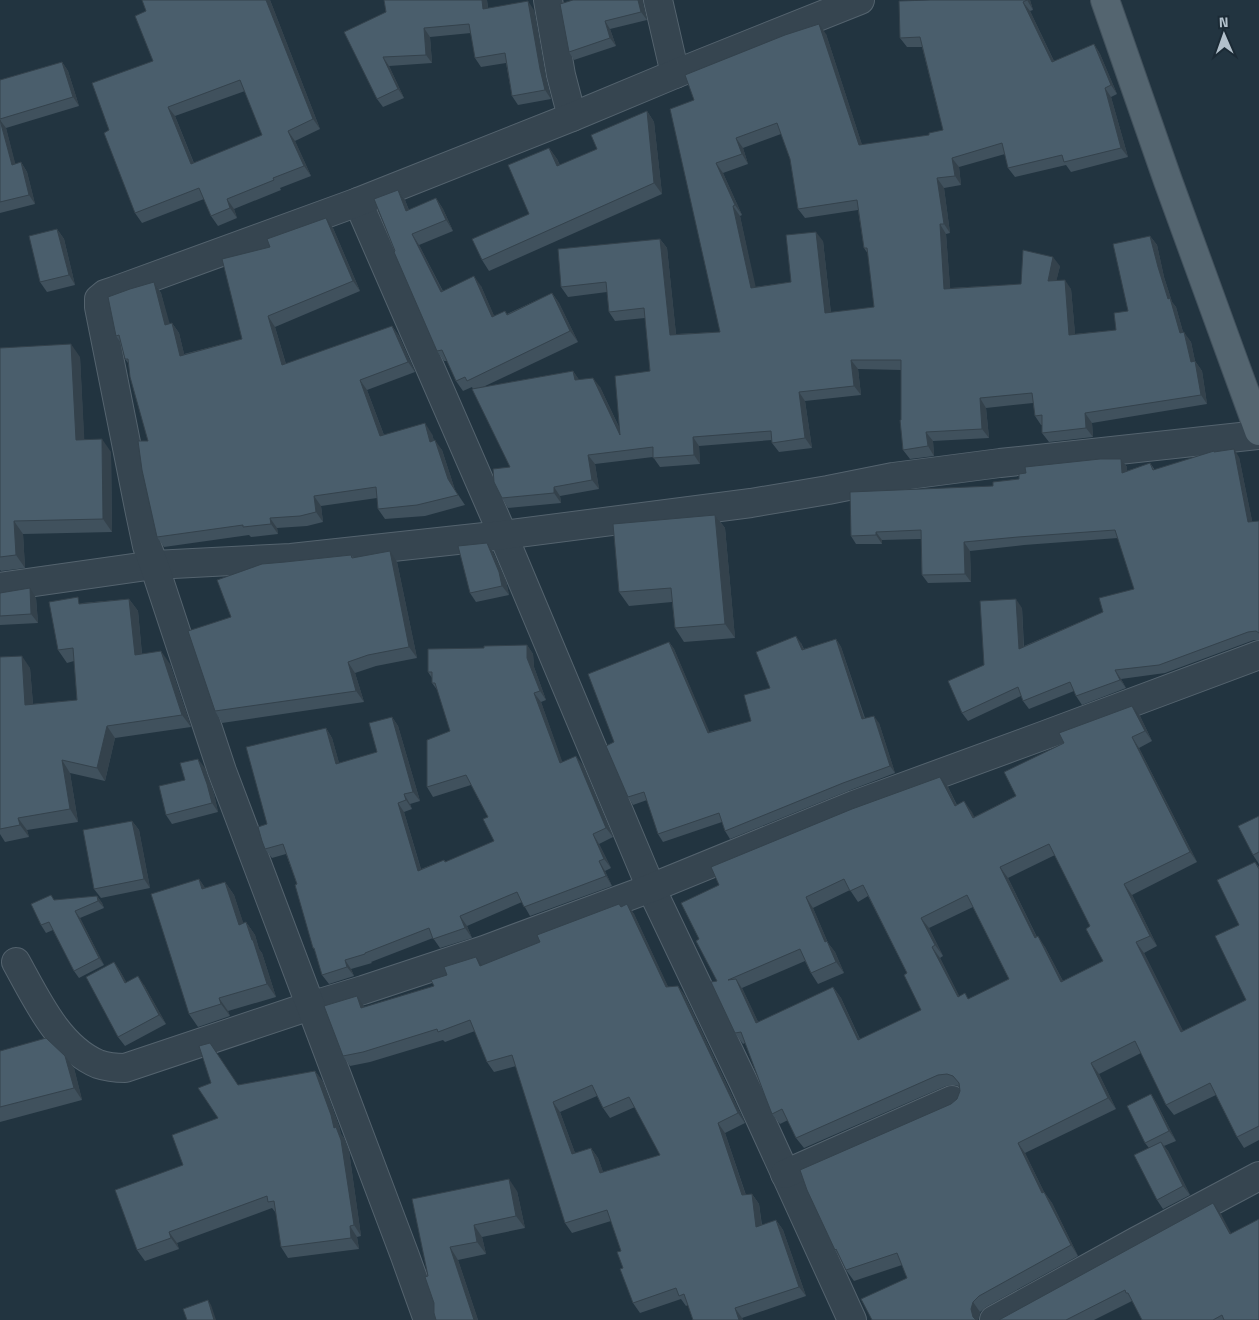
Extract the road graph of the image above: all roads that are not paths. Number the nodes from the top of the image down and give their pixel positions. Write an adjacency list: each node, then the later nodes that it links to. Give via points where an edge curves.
1 (548, 0): 6 (street)
2 (658, 0): 5 (street)
3 (860, 0): 5 (street)
4 (1105, 0): 8 (main road)
5 (675, 74): 6 (street)
6 (572, 117): 7 (street)
7 (358, 202): 9 (street); 10 (street, via 104,294 99,300 140,513)
8 (1259, 433): 9 (street, via 902,476 751,503)
9 (502, 535): 10 (street, via 291,558); 13 (street)
10 (154, 565): 11 (street); 15 (street, via 222,771)
11 (0, 587)
12 (1259, 655): 13 (street, via 854,805)
13 (651, 888): 15 (street, via 484,950); 17 (street)
14 (16, 962): 15 (street, via 37,1001 69,1044 85,1057 112,1068 125,1068)
15 (310, 1006): 19 (street)
16 (952, 1100): 17 (street)
17 (785, 1174): 20 (street)
18 (1259, 1176): 21 (street)
19 (428, 1320)
20 (852, 1320)
21 (994, 1320)

